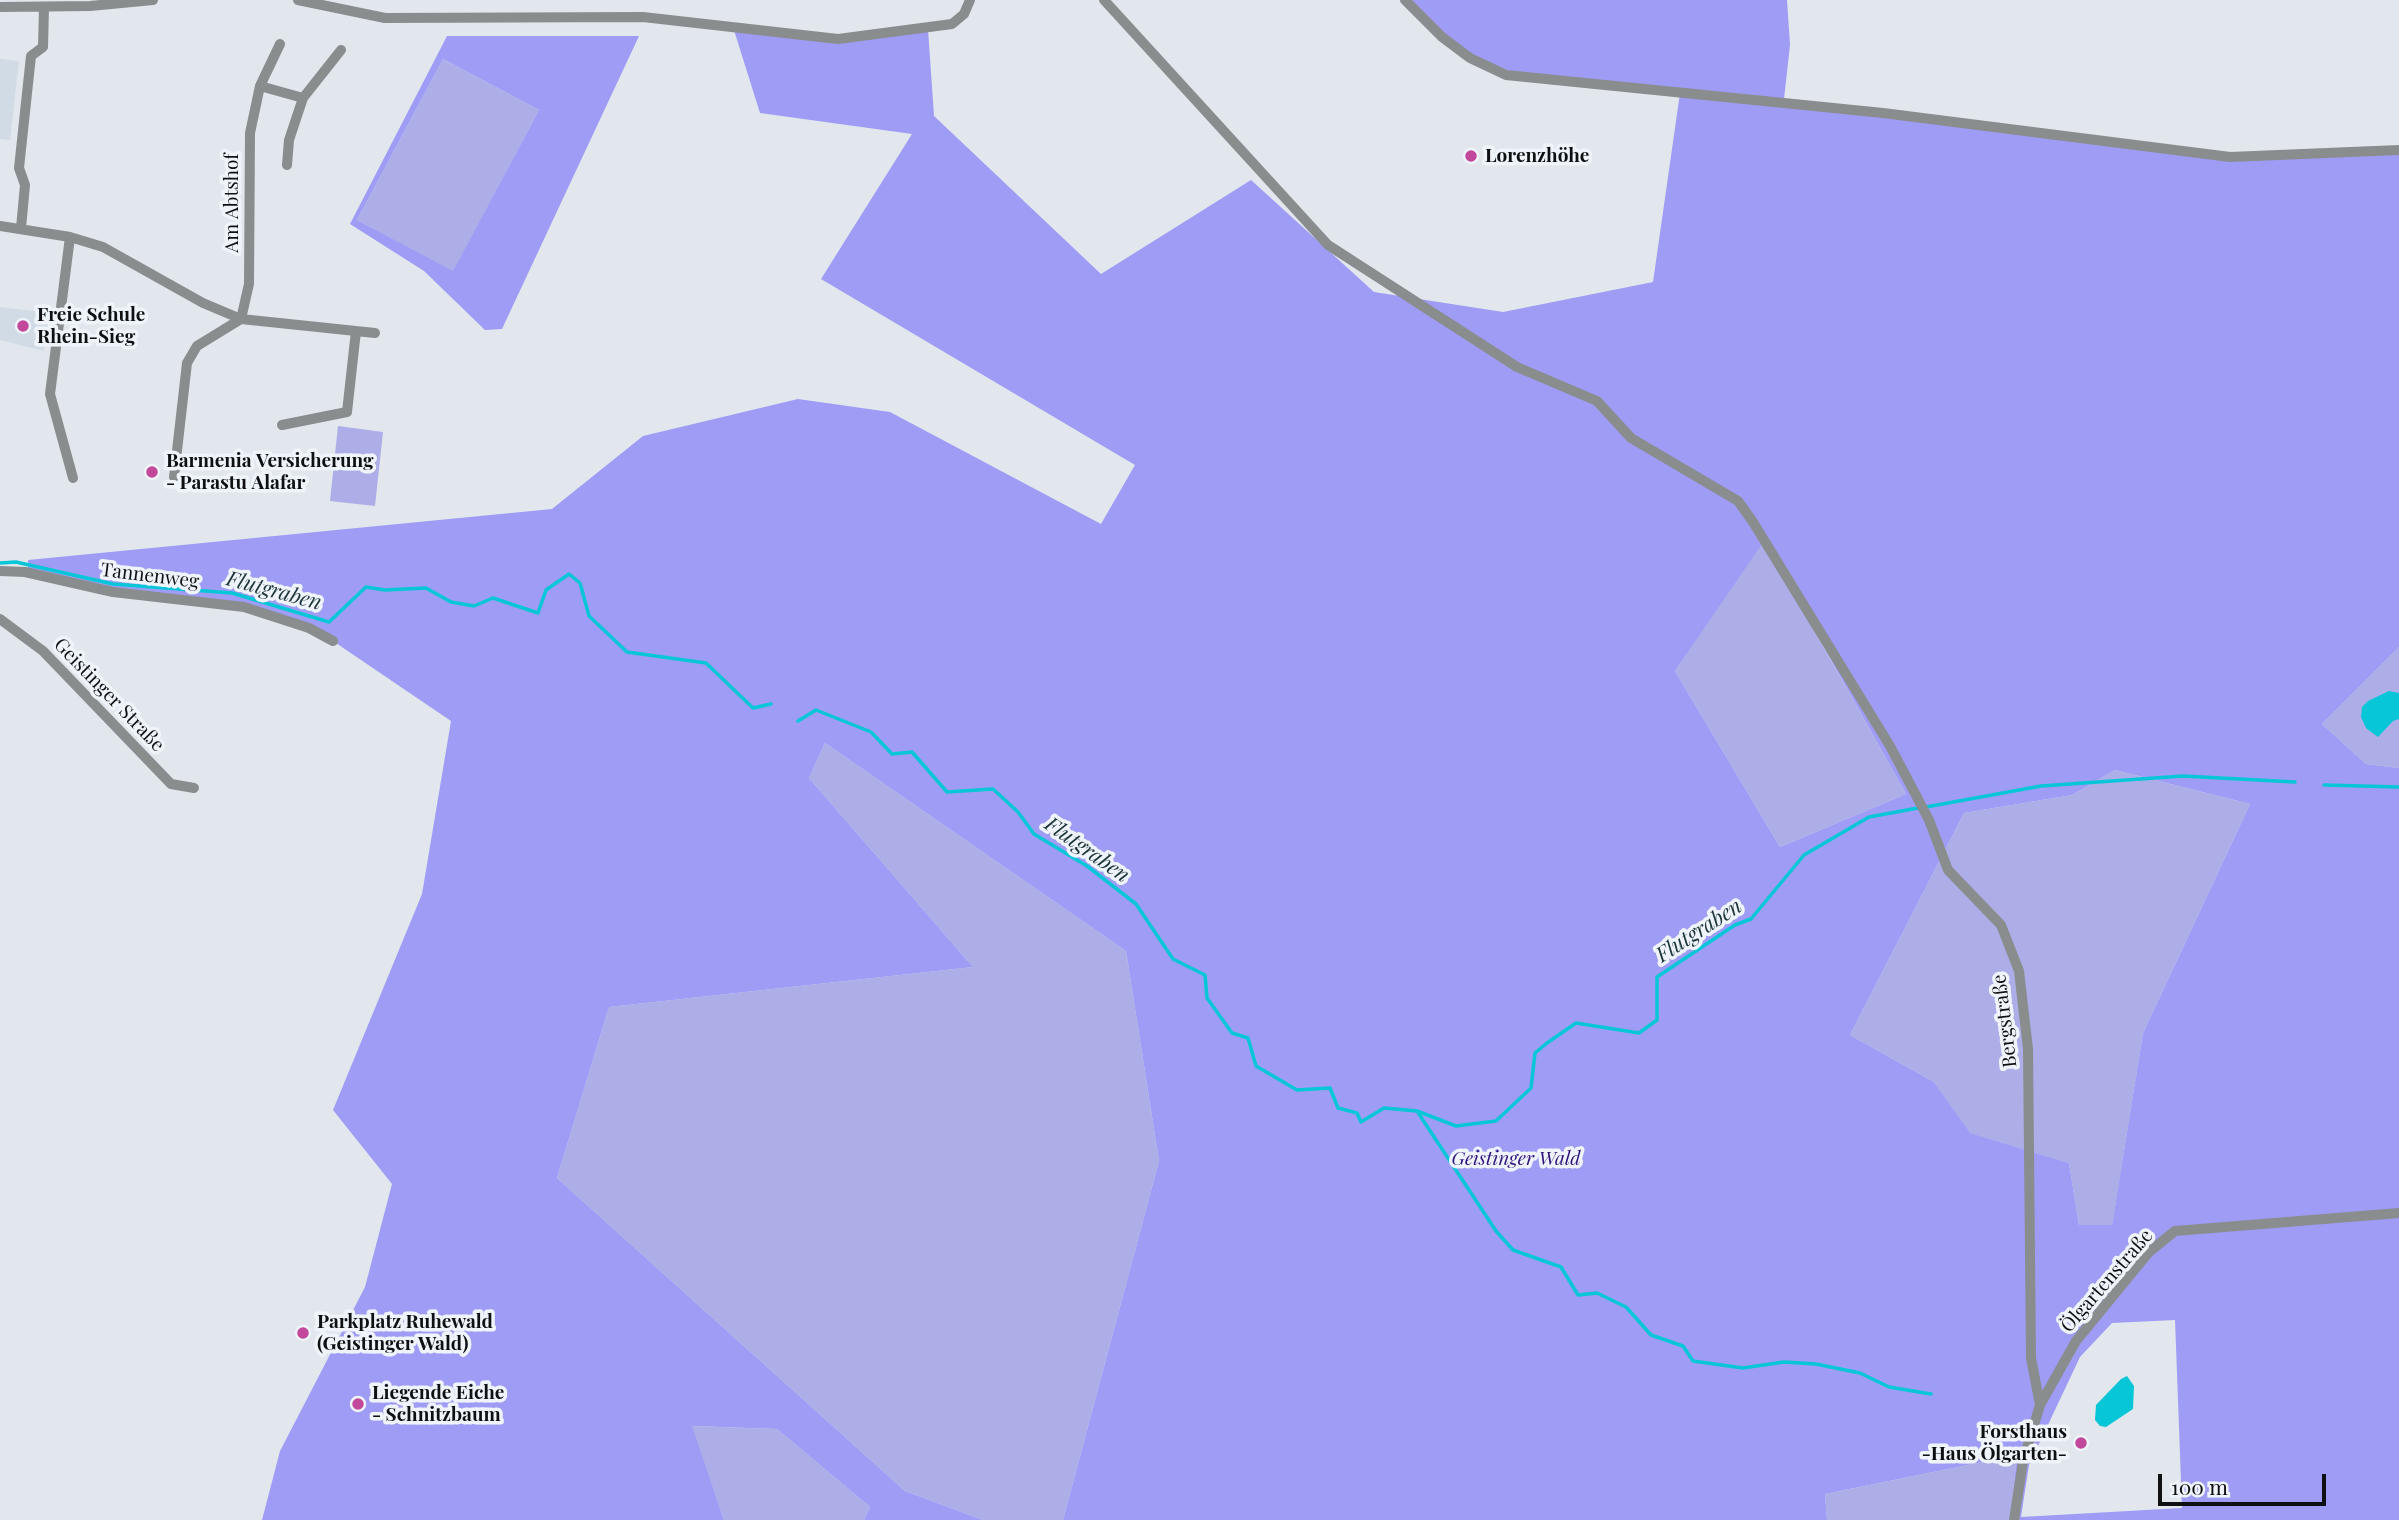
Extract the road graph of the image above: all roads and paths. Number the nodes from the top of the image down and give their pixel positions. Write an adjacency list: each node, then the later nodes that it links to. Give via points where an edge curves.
1 (153, 0): 7 (street)
2 (298, 0): 3 (street, via 385,18 643,17 838,39 952,24 964,14)
3 (970, 0)
4 (1104, 0): 30 (street, Bergstraße, via 1328,245 1517,367 1597,401 1631,438 1738,501 1890,746 1929,820 1948,870 2001,925 2019,971 2028,1049 2031,1358)
5 (1405, 0): 12 (street, via 1470,58 1506,75 1883,113 2230,158)
6 (0, 7): 7 (street)
7 (44, 8): 15 (street, via 43,47 31,57 19,168 25,185)
8 (279, 44): 10 (street, Am Abtshof)
9 (341, 50): 11 (street)
10 (260, 86): 11 (street); 17 (street, Am Abtshof, via 250,133 249,284)
11 (303, 98): 13 (street, via 289,141)
12 (2399, 150)
13 (287, 165)
14 (0, 226): 15 (street)
15 (21, 228): 16 (street)
16 (69, 237): 17 (street, via 103,247); 24 (street, via 50,394)
17 (241, 319): 18 (street); 22 (street, via 197,346 187,363)
18 (356, 331): 19 (street); 20 (street, via 347,412)
19 (375, 333)
20 (282, 425)
21 (162, 457): 22 (street)
22 (176, 458): 23 (street)
23 (174, 477)
24 (73, 478)
25 (0, 571): 27 (street, Tannenweg, via 25,572 113,592 244,607 309,628)
26 (0, 619): 28 (street, Geistinger Straße, via 43,651 171,784)
27 (333, 641)
28 (194, 788)
29 (2399, 1213): 30 (street, Ölgartenstraße, via 2175,1231 2150,1252 2076,1341)
30 (2040, 1405): 31 (street, Ölgartenstraße, via 2022,1461)
31 (2014, 1520)

